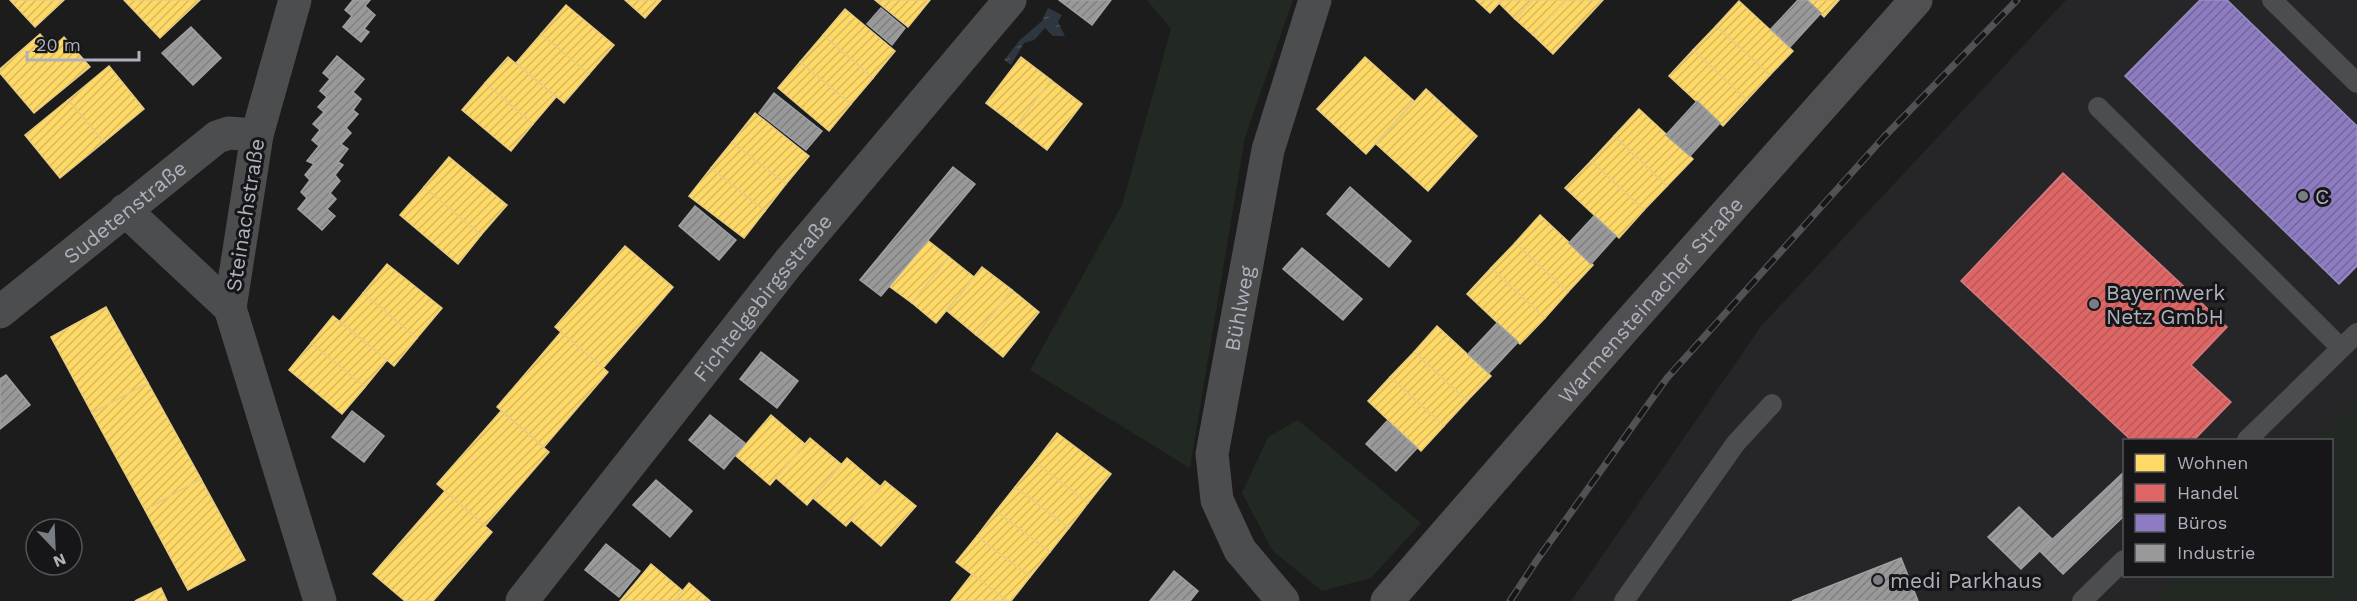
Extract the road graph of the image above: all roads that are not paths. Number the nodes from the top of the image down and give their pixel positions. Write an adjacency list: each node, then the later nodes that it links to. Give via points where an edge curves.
1 (295, 0): 8 (street, Steinachstraße)
2 (1010, 0): 18 (street, Fichtelgebirgsstraße, via 789,262)
3 (1315, 0): 19 (street, Bühlweg, via 1268,150 1212,454 1217,500 1240,550)
4 (1916, 0): 20 (street, Warmensteinacher Straße)
5 (2272, 0): 6 (lane)
6 (2357, 83)
7 (2098, 107): 13 (lane)
8 (257, 135): 9 (street, Sudetenstraße, via 229,133 217,137); 10 (street, Steinachstraße)
9 (125, 210): 10 (street); 11 (street, Sudetenstraße)
10 (230, 308): 17 (street, Steinachstraße)
11 (0, 312)
12 (2357, 333): 13 (lane)
13 (2341, 348): 15 (lane)
14 (1772, 404): 21 (lane, via 1736,443)
15 (2249, 439)
16 (2123, 561): 22 (lane)
17 (320, 601)
18 (522, 601)
19 (1284, 601)
20 (1387, 601)
21 (1624, 601)
22 (2082, 601)

